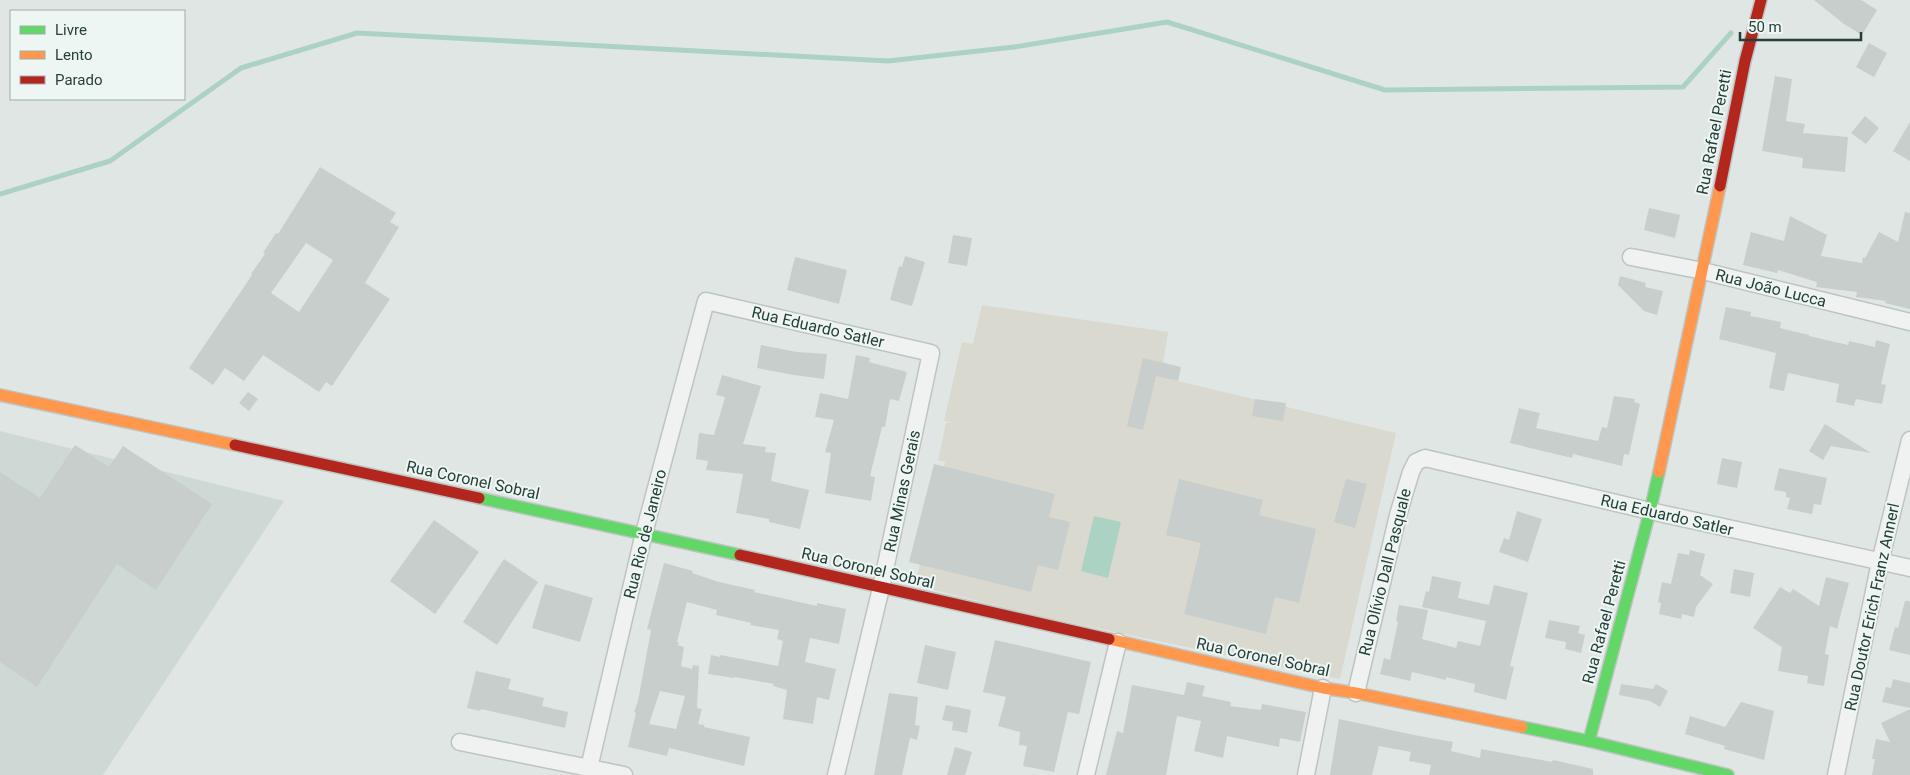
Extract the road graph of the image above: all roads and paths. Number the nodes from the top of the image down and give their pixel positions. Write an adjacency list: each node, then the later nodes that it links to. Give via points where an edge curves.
1 (1761, 0): 3 (street, Rua Rafael Peretti, via 1745,62)
2 (1631, 257): 3 (street, Rua João Lucca)
3 (1703, 271): 5 (street, Rua João Lucca); 10 (street, Rua Rafael Peretti)
4 (706, 301): 6 (street, Rua Eduardo Satler); 11 (street, Rua Rio de Janeiro)
5 (1910, 322)
6 (930, 353): 14 (street, Rua Minas Gerais)
7 (0, 395): 11 (street, Rua Coronel Sobral)
8 (1910, 440): 12 (street, Rua Doutor Erich Franz Annerl)
9 (1425, 458): 10 (street, Rua Eduardo Satler); 17 (street, Rua Olívio Dall Pasquale, via 1416,462 1411,472 1398,515)
10 (1650, 512): 12 (street, Rua Eduardo Satler); 18 (street, Rua Rafael Peretti)
11 (644, 533): 14 (street, Rua Coronel Sobral); 20 (street, Rua Rio de Janeiro)
12 (1880, 562): 13 (street, Rua Eduardo Satler); 27 (street, Rua Doutor Erich Franz Annerl)
13 (1910, 568)
14 (882, 588): 15 (street, Rua Coronel Sobral); 23 (street, Rua Minas Gerais)
15 (1118, 642): 16 (street, Rua Coronel Sobral); 24 (street)
16 (1323, 688): 17 (street, Rua Coronel Sobral); 25 (street)
17 (1356, 693): 18 (street, Rua Coronel Sobral)
18 (1589, 740): 21 (street, Rua Coronel Sobral)
19 (460, 742): 20 (street)
20 (589, 768): 22 (street)
21 (1687, 771): 26 (street, Rua Coronel Sobral)
22 (624, 775)
23 (836, 775)
24 (1086, 775)
25 (1306, 775)
26 (1728, 775)
27 (1836, 775)

